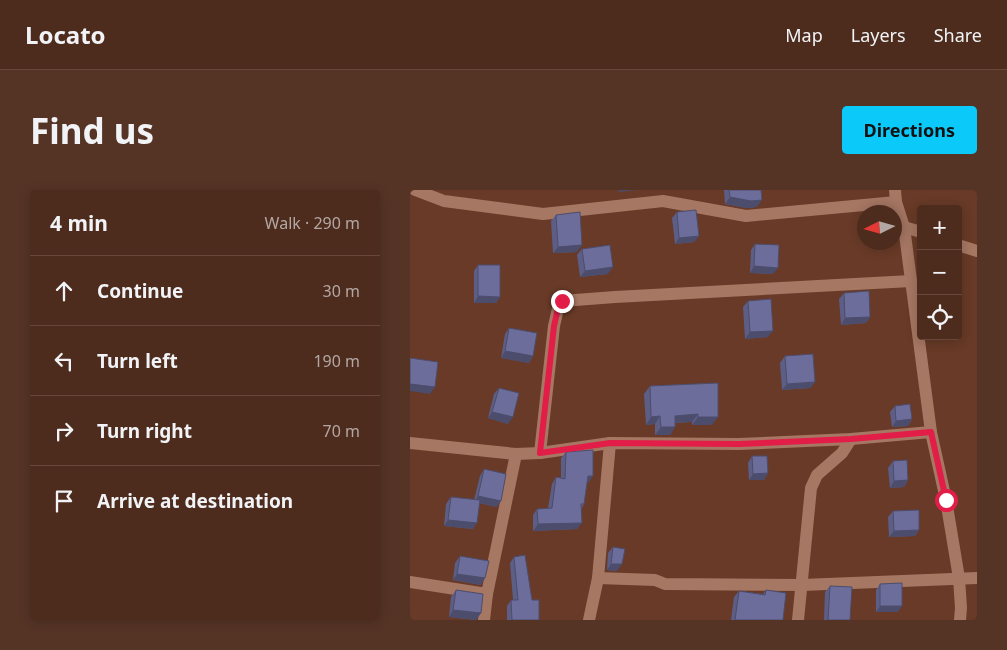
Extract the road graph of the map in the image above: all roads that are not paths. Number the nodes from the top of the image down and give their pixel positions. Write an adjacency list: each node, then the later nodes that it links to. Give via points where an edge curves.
1 (415, 190): 2 (street, via 444,200 543,214 663,201 746,216)
2 (896, 196): 3 (street)
3 (904, 226): 4 (street); 7 (street)
4 (917, 231)
5 (962, 246): 6 (street)
6 (977, 251)
7 (911, 281): 8 (street); 12 (street, via 562,301 554,326)
8 (931, 432): 9 (street); 15 (street)
9 (851, 439): 11 (street, via 739,444); 18 (street, via 842,453 817,475 811,488)
10 (410, 443): 13 (street)
11 (610, 443): 12 (street); 14 (street)
12 (540, 453): 13 (street)
13 (516, 454): 19 (street)
14 (598, 578): 18 (street, via 655,580 664,584); 21 (street)
15 (959, 578): 16 (street); 18 (street); 23 (street)
16 (977, 578)
17 (410, 582): 19 (street)
18 (802, 585): 22 (street)
19 (487, 594): 20 (street)
20 (484, 620)
21 (589, 620)
22 (798, 620)
23 (960, 620)

